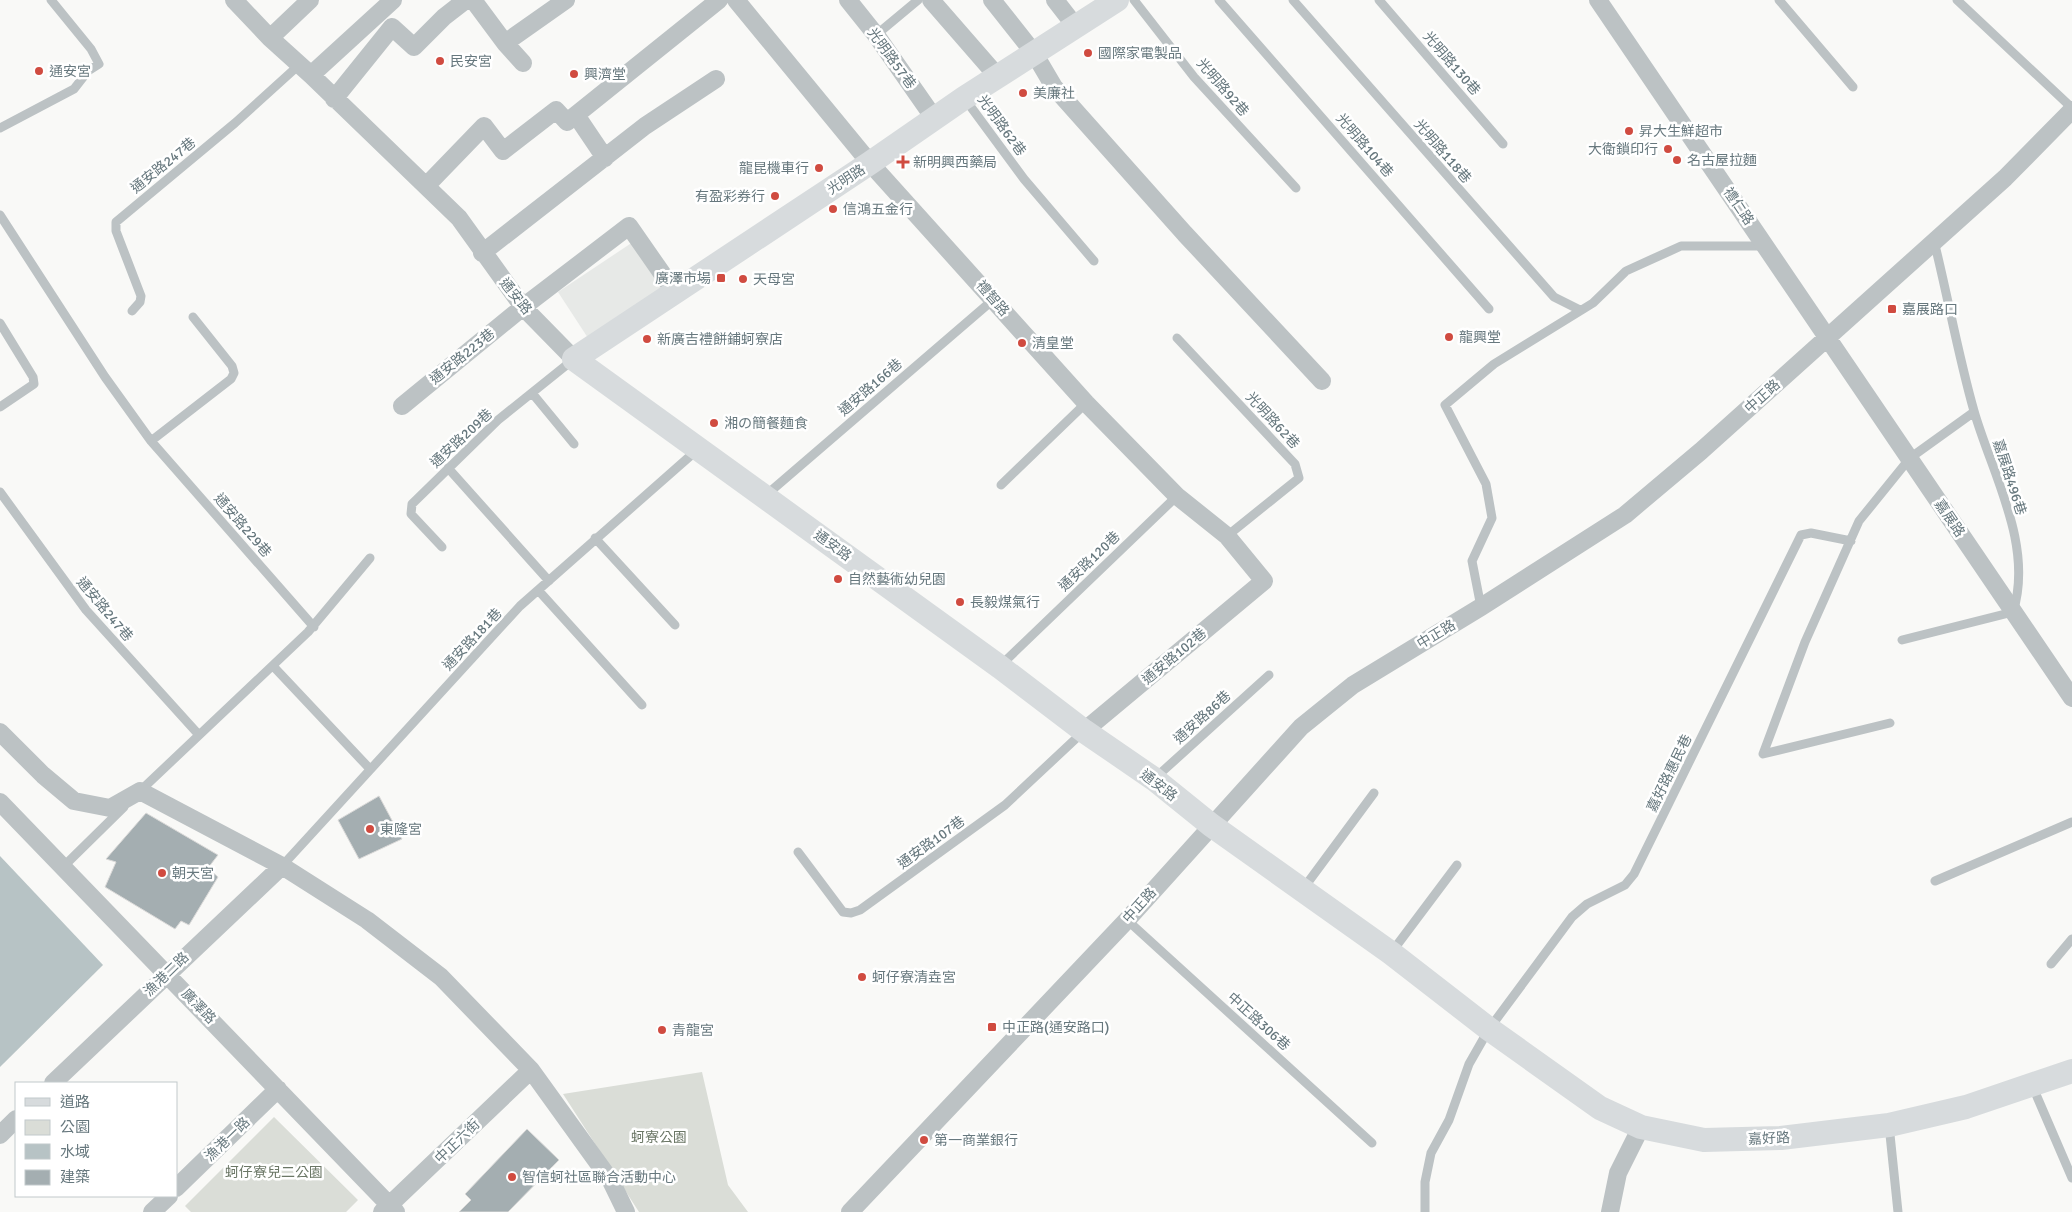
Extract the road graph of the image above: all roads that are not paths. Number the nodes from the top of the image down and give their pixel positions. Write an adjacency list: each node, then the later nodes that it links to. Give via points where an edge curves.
1 (51, 0): 38 (lane, via 99,64 88,71 74,89)
2 (234, 0): 25 (street, 通安路)
3 (310, 0): 25 (street)
4 (393, 0): 29 (street)
5 (466, 0): 34 (street, via 414,47 392,27)
6 (473, 0): 26 (street)
7 (566, 0): 26 (street)
8 (719, 0): 36 (street)
9 (736, 0): 41 (street, 禮智路)
10 (848, 0): 24 (street, 光明路57巷)
11 (918, 0): 24 (lane)
12 (931, 0): 30 (street)
13 (992, 0): 27 (street)
14 (1055, 0): 23 (street)
15 (1117, 0): 23 (street, 光明路)
16 (1134, 0): 43 (lane, 光明路92巷, via 1194,77)
17 (1220, 0): 52 (lane, 光明路104巷)
18 (1293, 0): 54 (lane, 光明路118巷, via 1554,297)
19 (1379, 0): 39 (lane, 光明路130巷)
20 (1598, 0): 46 (street, 禮仁路)
21 (1779, 0): 32 (lane)
22 (1957, 0): 35 (lane)
23 (1076, 27): 27 (street, 光明路)
24 (876, 35): 37 (street, 光明路57巷)
25 (270, 38): 29 (street, 通安路)
26 (505, 43): 28 (street)
27 (1034, 53): 30 (street, 光明路); 60 (street, via 1054,88)
28 (522, 63)
29 (305, 70): 34 (street, 通安路); 53 (lane, 通安路247巷, via 235,123 116,222 116,232 141,296)
30 (998, 77): 33 (street, 光明路)
31 (716, 79): 40 (street, via 645,126)
32 (1853, 87)
33 (964, 98): 37 (street, 光明路); 48 (lane, 光明路62巷, via 1024,179)
34 (334, 99): 42 (street, 通安路)
35 (2072, 109): 45 (street, 中正路, via 2005,178)
36 (576, 115): 40 (street); 42 (street, via 568,122 556,110 503,151 484,126)
37 (934, 118): 41 (street, 光明路)
38 (0, 128)
39 (1503, 144)
40 (605, 158): 47 (street)
41 (870, 163): 49 (street, 光明路); 50 (street, 禮智路)
42 (426, 186): 47 (street, 通安路, via 459,218)
43 (1296, 188)
44 (0, 215): 66 (lane)
45 (1934, 241): 58 (street, 中正路); 65 (lane, 嘉展路496巷)
46 (1766, 246): 54 (lane, via 1672,248 1626,271 1594,303); 58 (street, 禮仁路)
47 (482, 253): 51 (street, 通安路)
48 (1094, 261)
49 (675, 292): 51 (street, 通安路223巷, via 629,226); 59 (street, 光明路)
50 (994, 298): 62 (street, 禮智路); 73 (lane, 通安路166巷)
51 (523, 307): 59 (street, 通安路); 63 (street, 通安路223巷)
52 (1489, 309)
53 (132, 310)
54 (1580, 310): 83 (lane, via 1494,364 1445,405 1486,484 1492,518 1472,561)
55 (193, 317): 66 (lane, via 232,366 234,373 231,379)
56 (0, 323): 64 (lane, via 33,377 34,384)
57 (1177, 338): 75 (lane, 光明路62巷, via 1296,464 1299,478)
58 (1828, 338): 69 (street, 嘉展路); 83 (street, 中正路, via 1625,515)
59 (574, 359): 61 (lane, 通安路209巷); 68 (street, 通安路)
60 (1322, 381)
61 (532, 393): 67 (lane); 70 (lane, 通安路209巷, via 498,420)
62 (1086, 403): 71 (lane); 74 (street, 禮智路)
63 (402, 406)
64 (0, 407)
65 (1974, 412): 69 (lane); 84 (lane, 嘉展路496巷, via 2006,499 2019,568 2020,591)
66 (151, 440): 86 (lane, 通安路229巷)
67 (574, 444)
68 (699, 448): 73 (street, 通安路); 76 (lane, 通安路181巷)
69 (1910, 458): 77 (lane, via 1859,521); 84 (street, 嘉展路)
70 (448, 468): 78 (lane, 通安路209巷, via 410,509); 80 (lane)
71 (1001, 485)
72 (0, 492): 96 (lane, 通安路247巷, via 86,610)
73 (765, 496): 89 (street, 通安路)
74 (1177, 496): 75 (street, 禮智路); 89 (lane, 通安路120巷)
75 (1227, 536): 81 (street, 禮智路)
76 (595, 538): 80 (lane, 通安路181巷); 85 (lane)
77 (1851, 541): 93 (lane, via 1806,642 1763,754); 115 (lane, 嘉好路惠民巷, via 1811,533 1800,535 1634,874 1625,885 1586,904 1572,917)
78 (442, 547)
79 (370, 558): 86 (lane)
80 (549, 580): 82 (lane, 通安路181巷)
81 (1264, 581): 95 (street, 通安路102巷)
82 (538, 590): 92 (lane); 97 (lane, 通安路181巷)
83 (1481, 607): 103 (street, 中正路, via 1353,685 1301,728)
84 (2013, 612): 87 (lane); 91 (street, 嘉展路)
85 (675, 625)
86 (314, 627): 88 (lane)
87 (1902, 640)
88 (273, 666): 96 (lane); 97 (lane)
89 (1000, 667): 95 (street, 通安路)
90 (1269, 675): 98 (lane, 通安路86巷)
91 (2072, 698)
92 (642, 705)
93 (1890, 723)
94 (0, 732): 99 (street, via 43,775 74,800 110,808)
95 (1084, 732): 98 (street, 通安路); 104 (lane, 通安路107巷, via 1005,805 851,914 843,912)
96 (199, 735): 99 (lane)
97 (370, 769): 107 (lane, 通安路181巷)
98 (1154, 780): 103 (street, 通安路)
99 (140, 791): 106 (lane); 107 (street)
100 (1374, 793): 109 (lane)
101 (0, 802): 106 (street, 廣澤路)
102 (2072, 822): 108 (lane)
103 (1211, 825): 109 (street, 通安路); 110 (street, 中正路)
104 (798, 852)
105 (1457, 865): 112 (lane)
106 (64, 866): 114 (street, 廣澤路)
107 (282, 866): 114 (street, 漁港二路); 116 (street, via 367,920 441,977)
108 (1935, 881)
109 (1303, 889): 112 (street, 通安路)
110 (1127, 920): 125 (lane, 中正路306巷); 130 (street, 中正路)
111 (2072, 939): 113 (lane)
112 (1391, 953): 115 (street, 通安路)
113 (2051, 964)
114 (167, 973): 118 (street, 漁港二路); 120 (street, 廣澤路)
115 (1489, 1029): 123 (street, 嘉好路, via 1600,1108); 131 (lane, via 1469,1064 1456,1104 1431,1152 1425,1182)
116 (531, 1070): 128 (street, 中正六街); 129 (street, via 611,1181)
117 (2072, 1071): 119 (street, 嘉好路)
118 (54, 1082)
119 (2032, 1084): 122 (street, 嘉好路, via 1966,1107); 126 (lane)
120 (278, 1089): 127 (street, 漁港一路); 128 (street, 廣澤路)
121 (15, 1120): 124 (street)
122 (1889, 1125): 123 (street, 嘉好路, via 1781,1138 1704,1140); 133 (lane)
123 (1641, 1127): 132 (street, via 1618,1173)
124 (0, 1135)
125 (1372, 1143)
126 (2072, 1178)
127 (178, 1186)
128 (389, 1210)
129 (626, 1212)
130 (850, 1212)
131 (1425, 1212)
132 (1610, 1212)
133 (1898, 1212)

